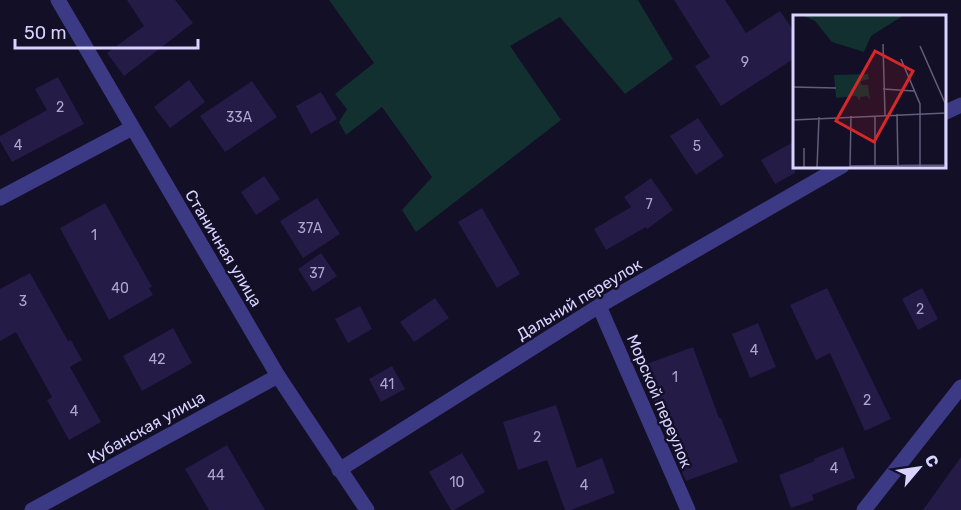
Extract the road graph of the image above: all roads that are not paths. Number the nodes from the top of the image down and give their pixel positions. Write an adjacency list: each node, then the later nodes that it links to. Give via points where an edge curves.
1 (58, 0): 4 (street, Станичная улица)
2 (961, 105): 3 (street)
3 (946, 112)
4 (132, 128): 6 (street); 8 (street, Станичная улица)
5 (839, 168): 7 (street, Дальний переулок)
6 (0, 198)
7 (599, 306): 10 (street, Дальний переулок); 13 (street, Морской переулок)
8 (278, 376): 10 (street, Станичная улица); 11 (street, Кубанская улица)
9 (961, 387): 14 (street)
10 (339, 470): 12 (street, Станичная улица)
11 (32, 510)
12 (367, 510)
13 (688, 510)
14 (864, 510)

